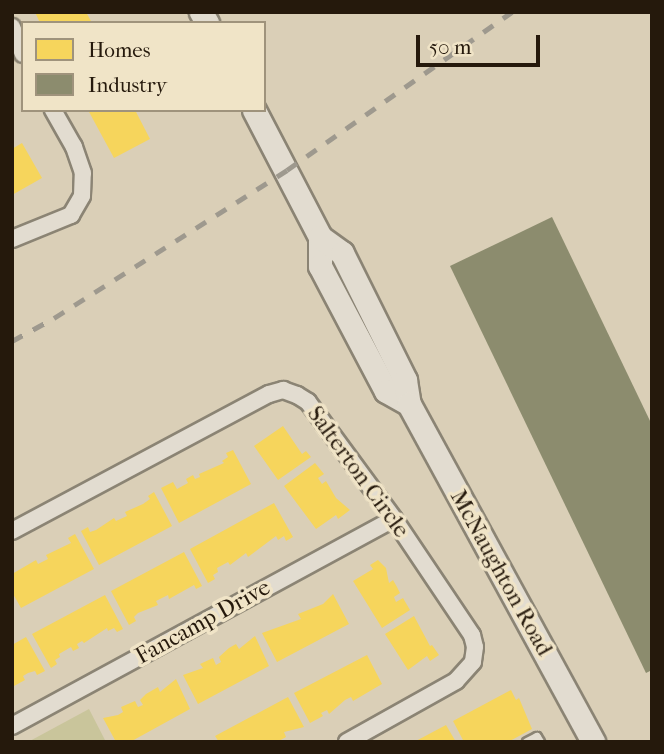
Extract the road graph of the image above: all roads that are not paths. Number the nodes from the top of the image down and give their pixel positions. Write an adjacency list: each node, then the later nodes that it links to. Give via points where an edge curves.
1 (12, 27): 2 (street)
2 (21, 49)
3 (54, 112): 5 (street, via 83,173 82,195 71,215)
4 (255, 112): 12 (street, McNaughton Road, via 320,237 320,266 386,391 409,404)
5 (12, 239)
6 (394, 519): 7 (street, Salterton Circle, via 308,402 283,390); 8 (street, Fancamp Drive); 9 (street, Salterton Circle, via 472,635 473,662 456,681)
7 (12, 531)
8 (12, 726)
9 (347, 742)
10 (527, 742): 11 (lane, via 537,737)
11 (540, 742)
12 (593, 742)

